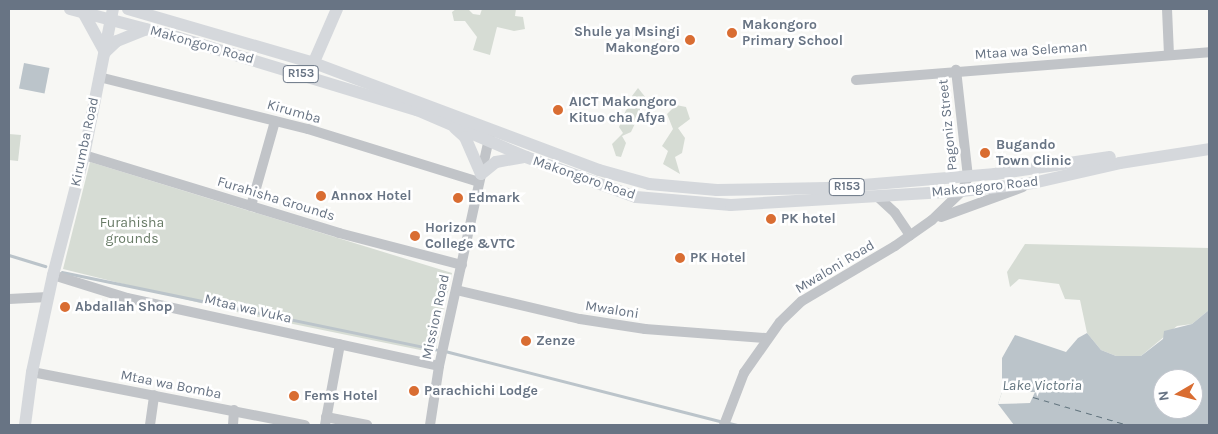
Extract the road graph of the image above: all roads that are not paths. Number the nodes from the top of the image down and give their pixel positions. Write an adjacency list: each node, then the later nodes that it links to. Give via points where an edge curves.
1 (70, 9): 5 (main road, Makongoro Road / R153)
2 (128, 9): 11 (main road, Makongoro Road / R153)
3 (337, 9): 11 (main road)
4 (1167, 9): 10 (street)
5 (83, 12): 6 (main road, Makongoro Road / R153); 8 (main road)
6 (112, 14): 7 (main road, Makongoro Road / R153); 8 (main road, Kirumba Road)
7 (146, 29): 8 (main road, via 117,41); 13 (main road, Makongoro Road / R153)
8 (105, 52): 14 (main road, Kirumba Road)
9 (1209, 52): 10 (street, Mtaa wa Seleman)
10 (1170, 55): 12 (street, Mtaa wa Seleman)
11 (314, 63): 13 (main road); 18 (main road, Makongoro Road / R153)
12 (956, 70): 15 (street, Mtaa wa Seleman); 23 (street, Pagoniz Street)
13 (307, 76): 17 (main road, Makongoro Road / R153)
14 (99, 77): 16 (street, Kirumba); 21 (main road, Kirumba Road)
15 (856, 80)
16 (275, 120): 24 (street, Kirumba); 28 (street)
17 (451, 124): 18 (main road, Makongoro Road / R153); 24 (main road, via 465,136)
18 (490, 134): 22 (main road, Makongoro Road / R153); 23 (main road, Makongoro Road / R153, via 657,185 773,190); 24 (street, Mission Road)
19 (1209, 142): 23 (main road, Makongoro Road / R153)
20 (1209, 149): 25 (main road, Makongoro Road / R153, via 1120,163)
21 (84, 155): 28 (street, Furahisha Grounds); 32 (main road, Kirumba Road)
22 (526, 157): 24 (main road, via 496,162); 27 (main road, Makongoro Road / R153, via 636,197 731,205)
23 (968, 177): 26 (street, Mwaloni Road)
24 (480, 178): 31 (street, Mission Road)
25 (1033, 183): 26 (main road, Makongoro Road / R153); 29 (street)
26 (962, 190): 27 (main road, Makongoro Road / R153); 29 (street, Mwaloni Road)
27 (878, 197): 30 (street, via 895,213)
28 (251, 206): 31 (street, Furahisha Grounds)
29 (932, 220): 30 (street, Mwaloni Road)
30 (910, 235): 36 (street, Mwaloni Road, via 802,301)
31 (462, 264): 33 (street, Mission Road)
32 (52, 275): 34 (main road, Kirumba Road); 37 (street, Mtaa wa Vuka, via 127,298)
33 (456, 290): 36 (street, Mwaloni, via 580,319 645,329); 38 (street, Mission Road)
34 (48, 297): 35 (street); 39 (main road, Kirumba Road)
35 (9, 299)
36 (766, 338): 49 (street, Mwaloni Road, via 744,373)
37 (340, 344): 38 (street, Mtaa wa Vuka); 42 (street)
38 (440, 361): 48 (street, Mission Road)
39 (32, 372): 40 (street, Mtaa wa Bomba); 43 (main road, Kirumba Road)
40 (154, 395): 41 (street, Mtaa wa Bomba); 44 (street)
41 (234, 410): 45 (street); 46 (street, Mtaa wa Bomba)
42 (325, 421): 47 (street)
43 (25, 425)
44 (150, 425)
45 (233, 425)
46 (305, 425)
47 (367, 425)
48 (430, 425)
49 (724, 425)

